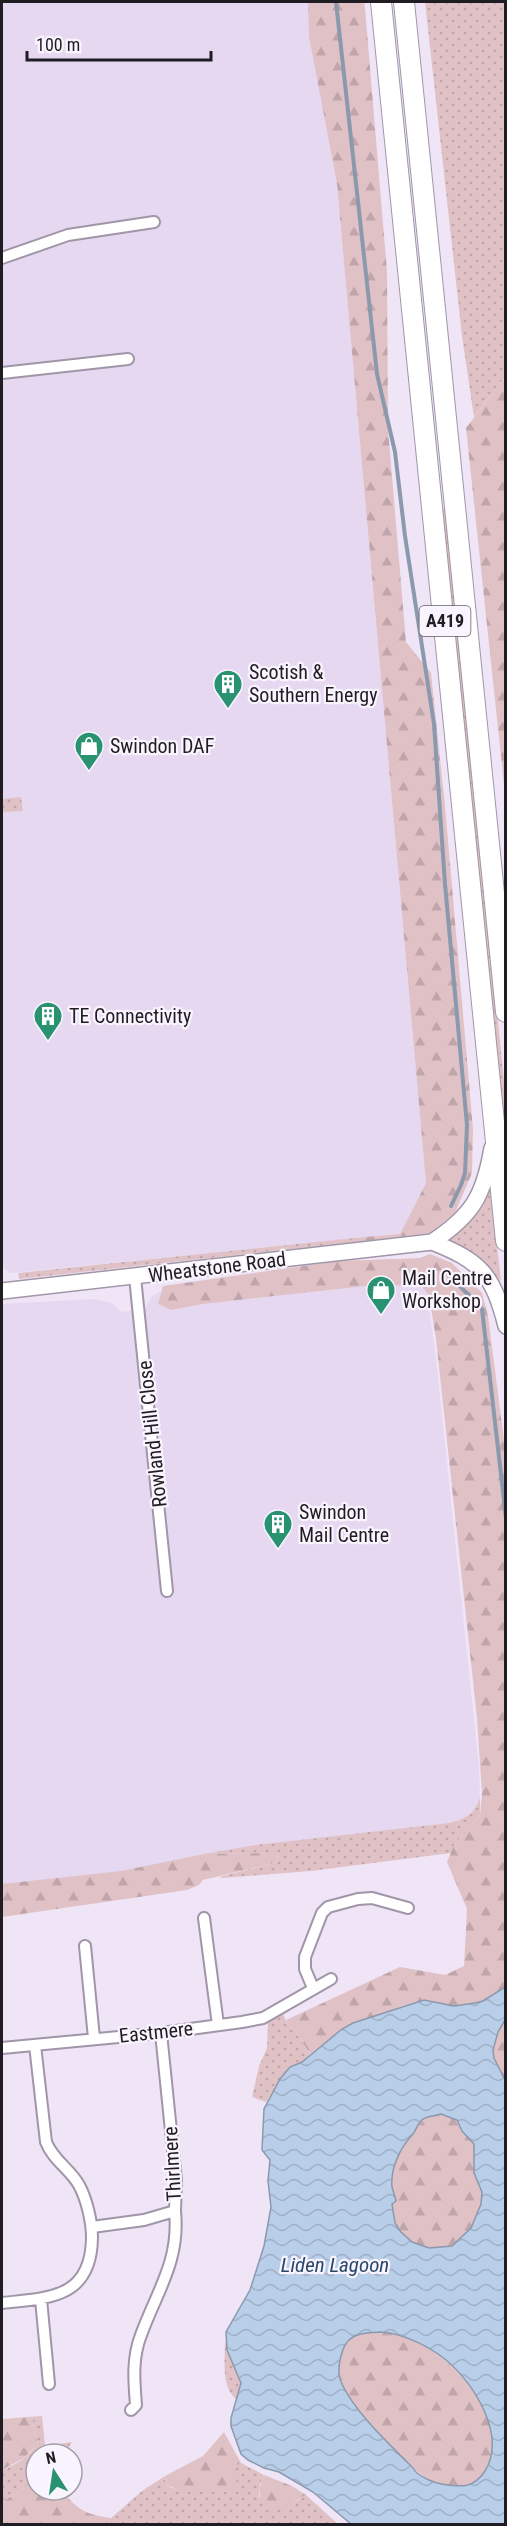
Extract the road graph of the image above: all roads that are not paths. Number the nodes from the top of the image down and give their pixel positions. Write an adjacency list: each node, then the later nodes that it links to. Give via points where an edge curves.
1 (381, 2): 8 (highway, A419)
2 (404, 2): 7 (highway, A419)
3 (154, 222): 4 (street, via 68,235)
4 (2, 258)
5 (128, 359): 6 (street)
6 (2, 372)
7 (506, 1012)
8 (496, 1127): 9 (highway, A419); 10 (main road, via 487,1176 477,1200 460,1222)
9 (506, 1241)
10 (432, 1242): 11 (main road, Wheatstone Road); 15 (main road, via 463,1256 486,1276 498,1295)
11 (135, 1277): 13 (main road, Wheatstone Road); 16 (street, Rowland Hill Close)
12 (2, 1286): 13 (main road)
13 (22, 1289): 14 (main road, Wheatstone Road)
14 (2, 1291)
15 (506, 1326)
16 (167, 1591)
17 (408, 1908): 21 (street, via 372,1898 328,1907 322,1913 305,1958)
18 (204, 1918): 22 (street, Eastmere)
19 (85, 1946): 24 (street, Eastmere)
20 (331, 1979): 21 (street, Eastmere)
21 (313, 1988): 22 (street, Eastmere, via 263,2018)
22 (218, 2025): 23 (street, Eastmere)
23 (161, 2033): 24 (street, Eastmere); 27 (street, Thirlmere, via 176,2180)
24 (94, 2038): 25 (street, Eastmere)
25 (35, 2045): 26 (street, Eastmere); 28 (street, via 46,2142 79,2186)
26 (2, 2048)
27 (175, 2211): 28 (street, Thirlmere); 32 (street, via 176,2241 141,2336 134,2372 136,2405)
28 (92, 2228): 29 (street, via 86,2273 68,2291)
29 (41, 2299): 30 (street); 31 (street)
30 (2, 2303)
31 (50, 2384)
32 (131, 2410)

